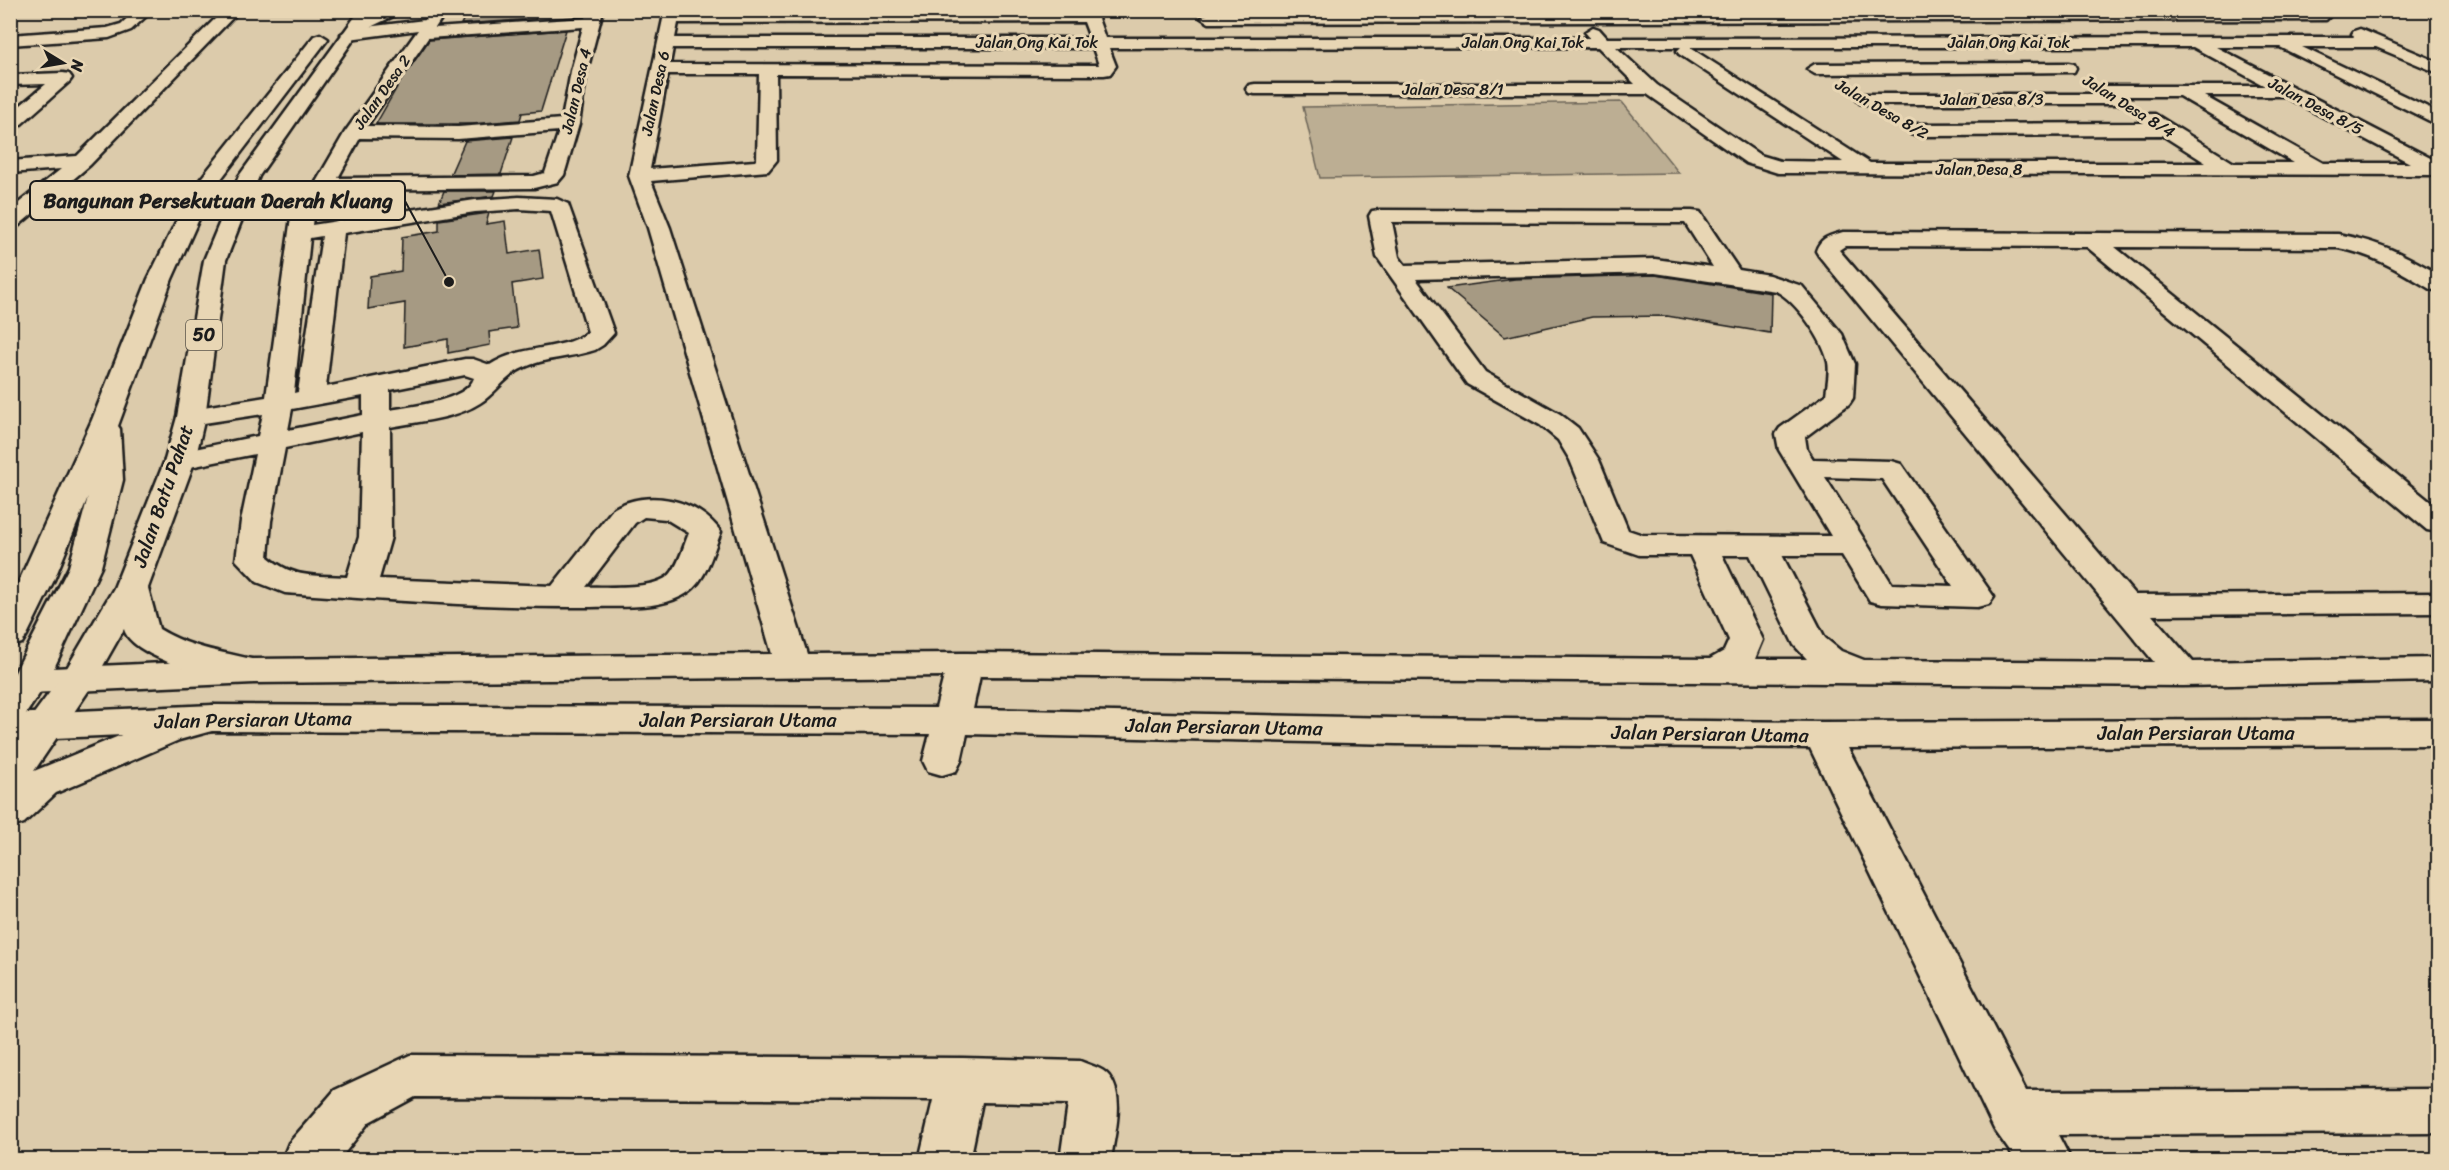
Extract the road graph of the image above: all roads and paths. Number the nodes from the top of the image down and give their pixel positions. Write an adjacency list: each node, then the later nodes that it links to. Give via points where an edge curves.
1 (146, 10): 18 (main road, via 126,27 109,33)
2 (234, 10): 56 (main road)
3 (368, 10): 17 (main road, Jalan Batu Pahat / 50)
4 (399, 10): 17 (main road)
5 (672, 14): 6 (main road); 32 (main road, Jalan Desa 6)
6 (878, 14): 7 (main road); 19 (main road)
7 (1089, 14): 21 (main road)
8 (1207, 14): 9 (main road); 22 (main road)
9 (1386, 14): 10 (main road); 23 (main road)
10 (1580, 14): 11 (main road); 24 (main road, Jalan Desa 8)
11 (1788, 14): 12 (main road); 26 (main road)
12 (2014, 14): 14 (main road); 28 (main road)
13 (594, 16): 15 (main road); 52 (main road, Jalan Desa 4)
14 (2325, 18): 31 (main road)
15 (430, 23): 17 (main road); 55 (main road, Jalan Desa 2)
16 (45, 25): 18 (main road)
17 (348, 25): 85 (main road, Jalan Batu Pahat / 50, via 249,176 215,260); 86 (main road, Jalan Batu Pahat / 50, via 201,190 160,279)
18 (18, 39)
19 (857, 42): 20 (main road, Jalan Ong Kai Tok); 32 (main road, Jalan Ong Kai Tok)
20 (888, 42): 21 (main road, Jalan Ong Kai Tok); 39 (main road)
21 (1098, 42): 22 (main road, Jalan Ong Kai Tok); 39 (main road, via 1108,66 1100,71)
22 (1222, 42): 23 (main road, Jalan Ong Kai Tok)
23 (1396, 42): 24 (main road, Jalan Ong Kai Tok); 41 (main road)
24 (1602, 42): 25 (main road, Jalan Ong Kai Tok); 35 (main road, Jalan Desa 8)
25 (1781, 42): 26 (main road, Jalan Ong Kai Tok); 40 (main road, Jalan Desa 8/2)
26 (1822, 42): 27 (main road, Jalan Ong Kai Tok)
27 (2027, 42): 28 (main road, Jalan Ong Kai Tok); 44 (main road, Jalan Desa 8/4)
28 (2063, 42): 29 (main road, Jalan Ong Kai Tok)
29 (2195, 42): 30 (main road, Jalan Ong Kai Tok); 47 (main road, Jalan Desa 8/5)
30 (2280, 42): 31 (main road, Jalan Ong Kai Tok); 50 (main road)
31 (2380, 42): 36 (main road)
32 (666, 43): 37 (main road, Jalan Desa 6)
33 (1685, 51): 58 (main road)
34 (1600, 65): 35 (main road)
35 (1623, 65): 46 (main road, Jalan Desa 8)
36 (2439, 68)
37 (660, 69): 38 (main road); 63 (main road, Jalan Desa 6)
38 (768, 69): 39 (main road); 63 (main road, via 767,160 761,167)
39 (869, 69)
40 (1815, 69): 44 (main road); 49 (main road, Jalan Desa 8/2)
41 (1405, 76): 45 (main road, Jalan Desa 8/1); 46 (main road, Jalan Desa 8/1)
42 (10, 80): 51 (main road, via 63,78)
43 (2206, 80): 44 (main road)
44 (2093, 83): 48 (main road); 49 (main road, Jalan Desa 8/3); 53 (main road, Jalan Desa 8/4)
45 (1255, 89)
46 (1651, 89): 58 (main road, Jalan Desa 8, via 1765,164 1797,169)
47 (2289, 91): 48 (main road); 60 (main road, Jalan Desa 8/5)
48 (2182, 92): 62 (main road)
49 (1856, 93): 54 (main road, Jalan Desa 8/2)
50 (2439, 119)
51 (10, 124)
52 (570, 124): 55 (main road, via 448,133); 64 (main road, Jalan Desa 4, via 551,178 534,182 334,184 326,182)
53 (2166, 129): 54 (main road); 61 (main road, Jalan Desa 8/4)
54 (1918, 130): 59 (main road, Jalan Desa 8/2)
55 (354, 132): 64 (main road, Jalan Desa 2)
56 (83, 161): 57 (main road); 69 (main road)
57 (10, 167)
58 (1866, 169): 59 (main road, Jalan Desa 8)
59 (1988, 169): 61 (main road, Jalan Desa 8)
60 (2438, 169): 62 (main road, Jalan Desa 8)
61 (2231, 170): 62 (main road, Jalan Desa 8)
62 (2320, 170)
63 (639, 176): 102 (main road, via 659,228)
64 (328, 177)
65 (1441, 216): 66 (main road); 75 (main road); 76 (main road, via 1380,216 1388,257)
66 (1502, 216): 67 (main road); 74 (main road)
67 (1566, 216): 68 (main road); 72 (main road)
68 (1628, 217): 73 (main road); 77 (main road, via 1692,217)
69 (10, 222)
70 (334, 228): 81 (main road, via 474,206 550,202 561,208 601,333 589,344 512,363); 83 (main road); 84 (main road, via 301,225)
71 (2093, 240): 78 (main road, via 2338,241 2387,254); 79 (main road, via 1843,239 1830,243 1827,251); 91 (main road)
72 (1582, 250): 73 (main road); 74 (main road)
73 (1646, 250): 77 (main road)
74 (1516, 251): 75 (main road)
75 (1452, 252): 76 (main road)
76 (1398, 272): 94 (main road, via 1476,378 1561,426 1574,440 1615,536 1639,545)
77 (1731, 276): 80 (main road)
78 (2439, 284)
79 (1859, 290): 80 (main road); 99 (main road)
80 (1794, 291): 90 (main road, via 1833,339 1842,364 1839,398 1790,434 1793,450)
81 (488, 380): 82 (main road, via 484,371 465,367); 87 (main road, via 475,395 457,405)
82 (377, 384): 83 (main road); 87 (main road)
83 (311, 398): 84 (main road)
84 (279, 403): 85 (main road); 88 (main road)
85 (191, 417): 89 (main road, Jalan Batu Pahat / 50)
86 (106, 420): 100 (main road, Jalan Batu Pahat / 50, via 38,580); 110 (main road, via 108,480 85,567)
87 (376, 421): 88 (main road); 96 (main road, via 375,537)
88 (271, 442): 89 (main road); 96 (main road, via 252,560 285,583)
89 (180, 460): 95 (main road, Jalan Batu Pahat / 50)
90 (1804, 468): 93 (main road); 93 (main road, via 1891,470 1977,597 1882,594)
91 (2439, 523)
92 (1761, 546): 93 (main road); 94 (main road); 107 (main road, via 1811,645 1829,659)
93 (1850, 546)
94 (1702, 547): 103 (main road, via 1746,640 1738,658)
95 (131, 588): 105 (main road, via 143,635 192,660); 109 (main road, Jalan Batu Pahat / 50)
96 (359, 588): 97 (main road)
97 (561, 597)
98 (2439, 603): 99 (main road)
99 (2124, 605): 108 (main road)
100 (10, 635)
101 (965, 664): 102 (main road); 103 (main road); 113 (main road)
102 (793, 666): 106 (main road)
103 (1717, 670): 107 (main road)
104 (2439, 670): 108 (main road)
105 (254, 671): 106 (main road); 109 (main road)
106 (333, 671): 112 (main road)
107 (1861, 671): 108 (main road)
108 (2183, 674)
109 (78, 679): 110 (main road); 114 (main road, Jalan Batu Pahat / 50)
110 (20, 695)
111 (213, 718): 112 (main road, Jalan Persiaran Utama); 114 (main road, Jalan Persiaran Utama); 120 (main road, via 166,731 42,783)
112 (301, 718): 113 (main road, Jalan Persiaran Utama)
113 (952, 721): 117 (main road, Jalan Persiaran Utama, via 1384,731); 118 (main road)
114 (47, 725): 115 (main road, Jalan Persiaran Utama); 119 (main road, Jalan Batu Pahat / 50)
115 (10, 727)
116 (2439, 732): 117 (main road, Jalan Persiaran Utama)
117 (1823, 735): 123 (main road)
118 (942, 761)
119 (10, 776)
120 (10, 813)
121 (963, 1079): 124 (main road, via 410,1077 352,1106); 125 (main road); 126 (main road, via 1080,1083 1092,1091 1094,1103)
122 (2439, 1111): 123 (main road)
123 (2012, 1113): 127 (main road)
124 (307, 1160)
125 (944, 1160)
126 (1085, 1160)
127 (2046, 1160)

